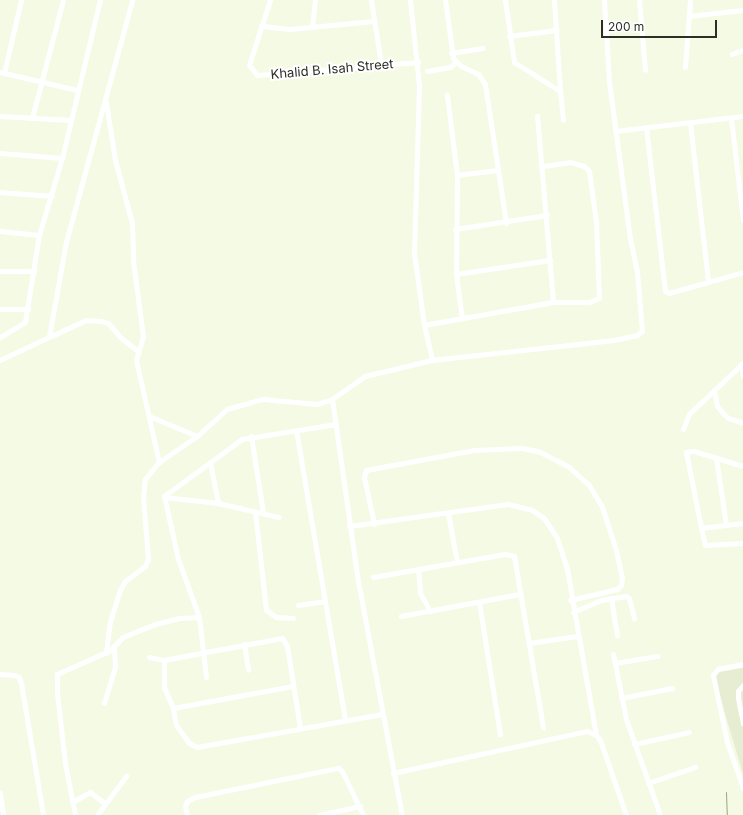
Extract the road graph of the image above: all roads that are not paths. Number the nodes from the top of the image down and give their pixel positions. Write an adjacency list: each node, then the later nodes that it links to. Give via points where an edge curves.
1 (21, 0): 32 (street)
2 (63, 0): 33 (street)
3 (100, 0): 34 (street)
4 (132, 0): 37 (street)
5 (270, 0): 18 (street, Khalid B. Isah Street)
6 (315, 0): 19 (street)
7 (371, 0): 17 (street)
8 (410, 0): 26 (street)
9 (445, 0): 24 (street)
10 (505, 0): 21 (street)
11 (554, 0): 20 (street)
12 (604, 0): 47 (street)
13 (639, 0): 30 (street)
14 (690, 0): 16 (street)
15 (743, 10): 16 (street)
16 (689, 16): 29 (street)
17 (374, 21): 19 (street); 28 (street)
18 (261, 26): 19 (street, via 290,29); 28 (street, Khalid B. Isah Street, via 250,65 257,75)
19 (312, 27)
20 (557, 30): 21 (street); 35 (street)
21 (509, 36): 35 (street, via 514,62)
22 (483, 48): 24 (street)
23 (743, 50): 25 (street)
24 (451, 53): 27 (street)
25 (732, 54)
26 (418, 62): 28 (street, Khalid B. Isah Street); 71 (street, via 414,252)
27 (456, 62): 31 (street, via 450,67); 51 (street, via 478,74 485,84)
28 (381, 64)
29 (685, 67)
30 (645, 70)
31 (427, 71)
32 (2, 72): 33 (street)
33 (41, 82): 34 (street); 41 (street)
34 (77, 90): 43 (street)
35 (560, 91): 44 (street)
36 (447, 95): 52 (street)
37 (105, 100): 73 (street, via 66,242); 74 (street, via 115,160 132,223 133,261 143,331)
38 (0, 116): 41 (street)
39 (537, 116): 50 (street)
40 (743, 116): 42 (street)
41 (32, 118): 43 (street)
42 (731, 118): 45 (street); 56 (street)
43 (71, 120): 49 (street)
44 (563, 120)
45 (690, 123): 46 (street); 66 (street)
46 (646, 127): 47 (street); 66 (street, via 665,291 669,293)
47 (615, 131): 76 (street, via 637,272 642,331 637,335 614,340)
48 (0, 153): 49 (street)
49 (62, 158): 54 (street)
50 (543, 166): 55 (street); 67 (street, via 570,162 584,166 589,171 596,222 599,298 589,302)
51 (498, 170): 52 (street); 57 (street)
52 (457, 175): 58 (street)
53 (0, 192): 54 (street)
54 (52, 196): 60 (street)
55 (547, 215): 57 (street); 61 (street)
56 (743, 220)
57 (506, 223): 58 (street)
58 (455, 229): 65 (street)
59 (0, 231): 60 (street)
60 (39, 236): 63 (street)
61 (550, 260): 65 (street); 67 (street)
62 (0, 271): 63 (street)
63 (34, 271): 69 (street)
64 (743, 272): 66 (street)
65 (456, 274): 70 (street)
66 (708, 282)
67 (553, 302): 70 (street)
68 (0, 309): 69 (street)
69 (28, 309): 72 (street, via 24,325)
70 (462, 319): 71 (street)
71 (424, 325): 76 (street)
72 (0, 337)
73 (49, 337): 74 (street, via 86,320 101,321 108,323 120,337); 75 (street)
74 (138, 351): 81 (street, via 136,360)
75 (0, 360)
76 (432, 360): 80 (street, via 365,376)
77 (742, 364): 78 (street); 79 (street)
78 (743, 376)
79 (714, 390): 82 (street, via 717,406 722,412 728,418); 84 (street, via 689,414)
80 (332, 399): 83 (street); 86 (street, via 314,405 263,399 231,407)
81 (149, 416): 86 (street); 89 (street)
82 (743, 423)
83 (336, 424): 85 (street); 101 (street)
84 (683, 429)
85 (296, 430): 87 (street); 110 (street)
86 (197, 436): 89 (street)
87 (251, 436): 90 (street, via 242,439); 96 (street)
88 (716, 458): 91 (street); 100 (street); 102 (street, via 694,451 686,452)
89 (160, 462): 124 (street, via 145,479 143,497 147,563 125,581 120,590 110,620)
90 (210, 462): 92 (street); 93 (street)
91 (743, 466)
92 (164, 497): 93 (street); 116 (street, via 178,558)
93 (218, 503): 94 (street)
94 (255, 512): 96 (street); 117 (street, via 266,610 271,615)
95 (448, 513): 99 (street); 104 (street); 109 (street, via 508,504 539,514 552,530 561,549 568,576)
96 (263, 514): 97 (street)
97 (278, 517)
98 (743, 523): 100 (street)
99 (374, 524): 101 (street); 109 (street, via 364,477 366,470 474,450 521,448 538,451 569,467 588,485 602,507 616,550 621,585 617,589)
100 (726, 525): 102 (street)
101 (349, 526): 142 (street)
102 (702, 528): 103 (street, via 705,544)
103 (743, 543)
104 (457, 562): 105 (street); 107 (street, via 505,554 514,556)
105 (418, 569): 106 (street); 113 (street, via 420,593)
106 (373, 578)
107 (520, 594): 111 (street); 121 (street)
108 (611, 598): 114 (street); 118 (street, via 628,597); 120 (street)
109 (570, 600): 114 (street)
110 (325, 601): 112 (street); 143 (street)
111 (479, 602): 113 (street); 148 (street)
112 (298, 605)
113 (430, 611): 115 (street)
114 (572, 612): 119 (street)
115 (401, 616)
116 (199, 617): 123 (street, via 179,618 155,624 123,637); 125 (street)
117 (293, 618)
118 (634, 618)
119 (578, 636): 121 (street); 149 (street)
120 (617, 636)
121 (529, 643): 146 (street)
122 (244, 644): 125 (street); 132 (street); 136 (street, via 277,638 285,641)
123 (114, 647): 124 (street); 139 (street, via 115,666)
124 (106, 653): 157 (street, via 61,671 56,677)
125 (203, 653): 129 (street); 134 (street)
126 (613, 654): 130 (street)
127 (657, 656): 130 (street)
128 (149, 657): 129 (street)
129 (164, 660): 140 (street, via 164,687)
130 (615, 663): 138 (street)
131 (743, 664): 155 (street, via 718,669 713,675 727,742)
132 (248, 670)
133 (0, 674): 161 (street, via 19,677 21,683)
134 (206, 677)
135 (743, 685): 141 (street, via 738,691)
136 (293, 686): 140 (street); 145 (street)
137 (672, 688): 138 (street)
138 (621, 698): 150 (street)
139 (104, 703)
140 (173, 708): 145 (street, via 176,725 189,743 197,747)
141 (741, 709): 144 (street)
142 (382, 714): 143 (street); 152 (street)
143 (345, 720): 145 (street)
144 (743, 724)
145 (300, 728)
146 (543, 728)
147 (689, 732): 150 (street)
148 (500, 734)
149 (596, 735): 152 (street, via 581,731); 168 (street)
150 (634, 744): 154 (street)
151 (696, 767): 154 (street)
152 (393, 773): 167 (street)
153 (126, 776): 158 (street)
154 (648, 783): 169 (street)
155 (743, 788)
156 (0, 793): 160 (street)
157 (72, 802): 158 (street, via 90,792); 162 (street)
158 (104, 803): 163 (street)
159 (360, 806): 164 (street, via 342,771 333,768 195,797 187,801); 165 (street); 166 (street)
160 (3, 815)
161 (43, 815)
162 (75, 815)
163 (97, 815)
164 (187, 815)
165 (319, 815)
166 (363, 815)
167 (402, 815)
168 (626, 815)
169 (660, 815)

